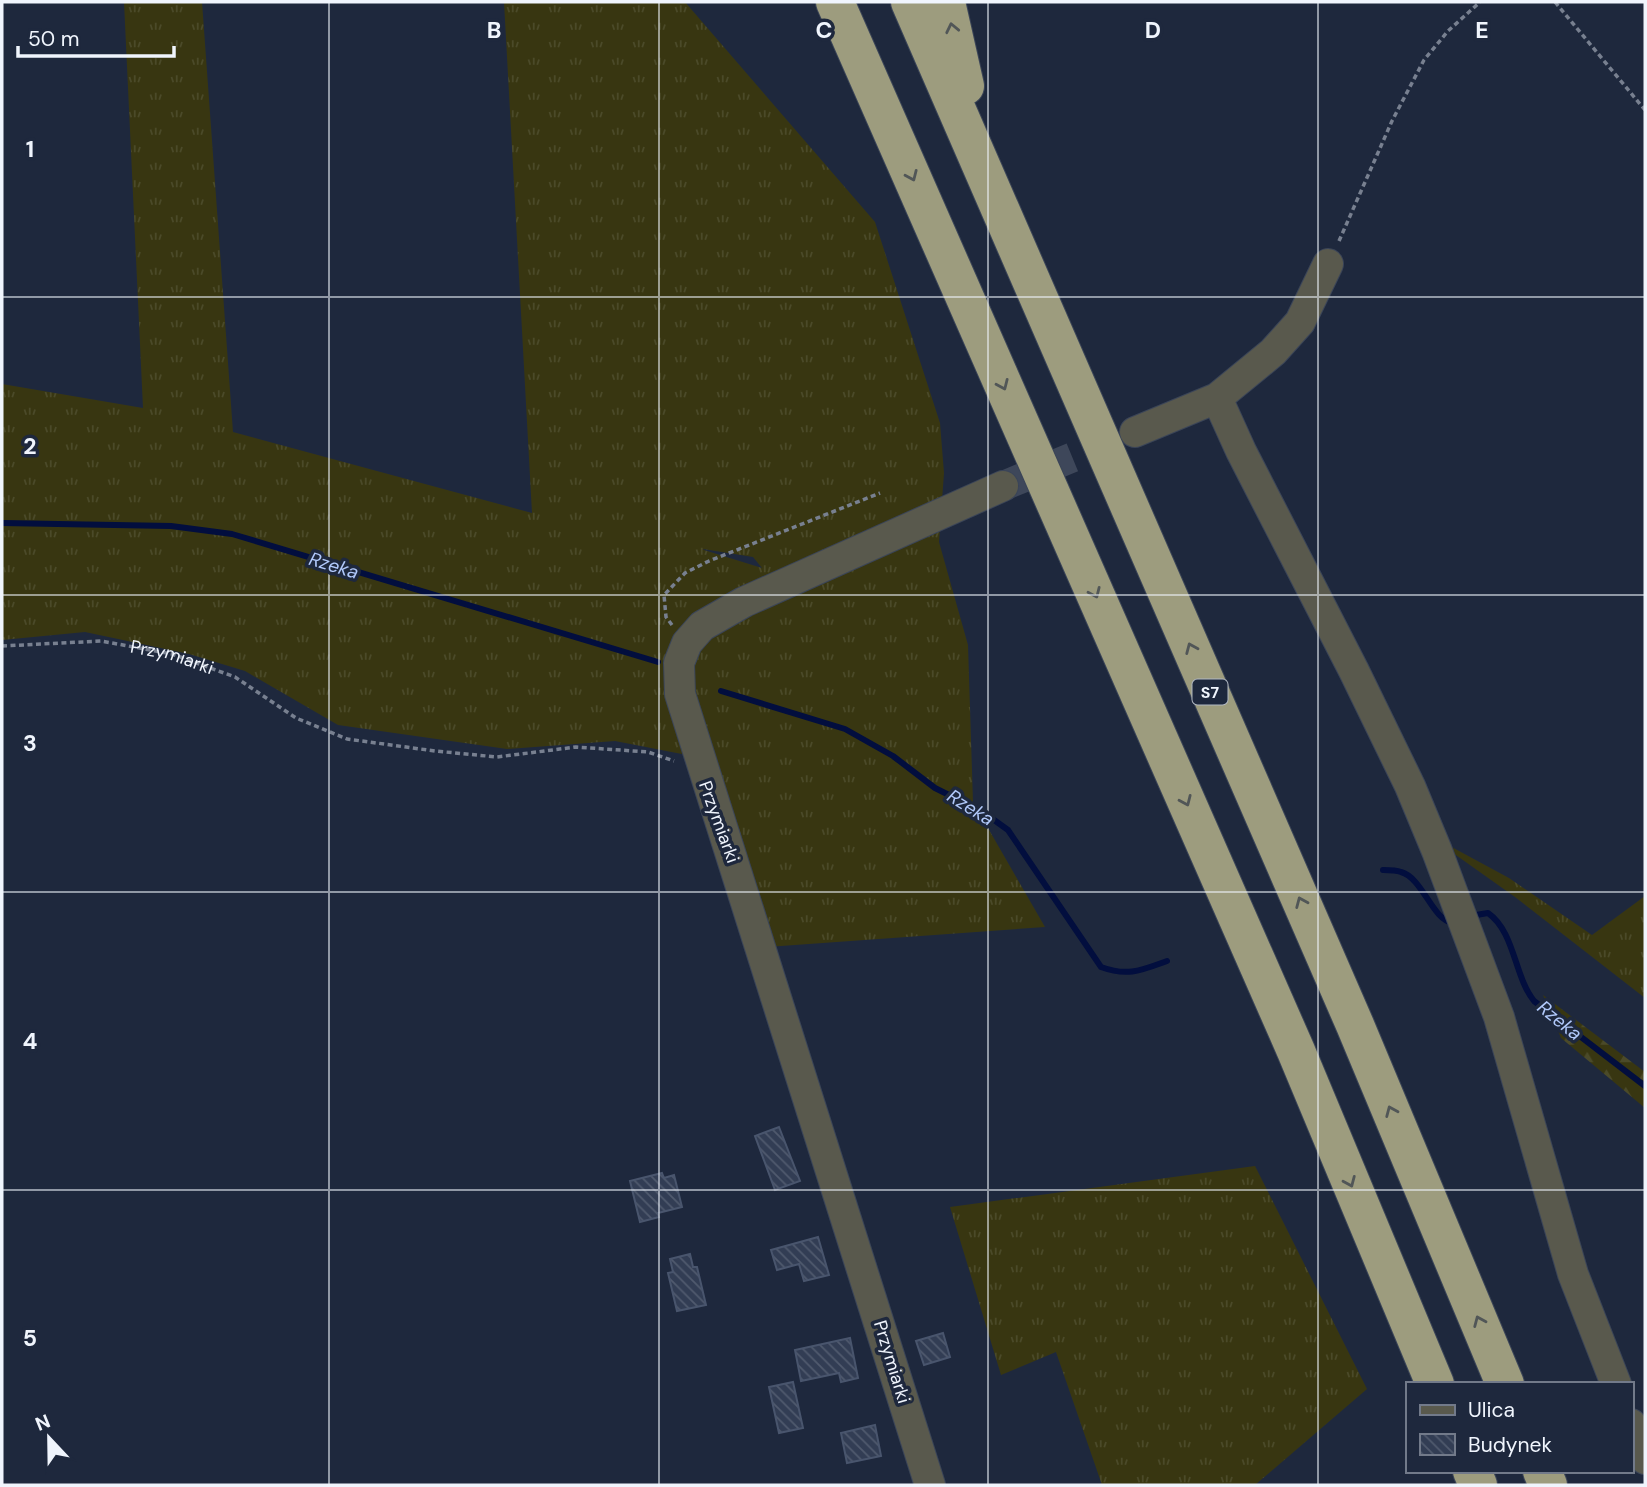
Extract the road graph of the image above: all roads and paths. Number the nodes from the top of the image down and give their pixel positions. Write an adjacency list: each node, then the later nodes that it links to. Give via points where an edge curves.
1 (816, 2): 8 (highway)
2 (835, 2): 8 (highway)
3 (910, 2): 9 (highway, S7)
4 (946, 2): 9 (highway, one-way to 4)
5 (1480, 2): 10 (path, via 1424,60)
6 (1555, 2): 7 (path)
7 (1645, 110)
8 (890, 126): 18 (highway, one-way to 18, via 1296,1051)
9 (982, 166): 19 (highway, S7, one-way to 9, via 1355,1025)
10 (1328, 264): 11 (street, via 1300,322 1273,352)
11 (1217, 398): 12 (street); 20 (street, via 1410,786 1437,851 1499,1017 1573,1274)
12 (1135, 432)
13 (1003, 486): 15 (street, via 744,603 702,626)
14 (880, 493): 15 (path, via 685,573 664,595 666,617)
15 (687, 643): 17 (street, via 679,663 680,694)
16 (2, 646): 17 (path, Przymiarki, via 101,641 172,654 235,677 296,718 347,739 496,757 576,747 648,752)
17 (706, 777): 23 (street, Przymiarki)
18 (1434, 1382)
19 (1504, 1382)
20 (1615, 1382)
21 (1633, 1429): 22 (street)
22 (1645, 1459)
23 (930, 1485)

